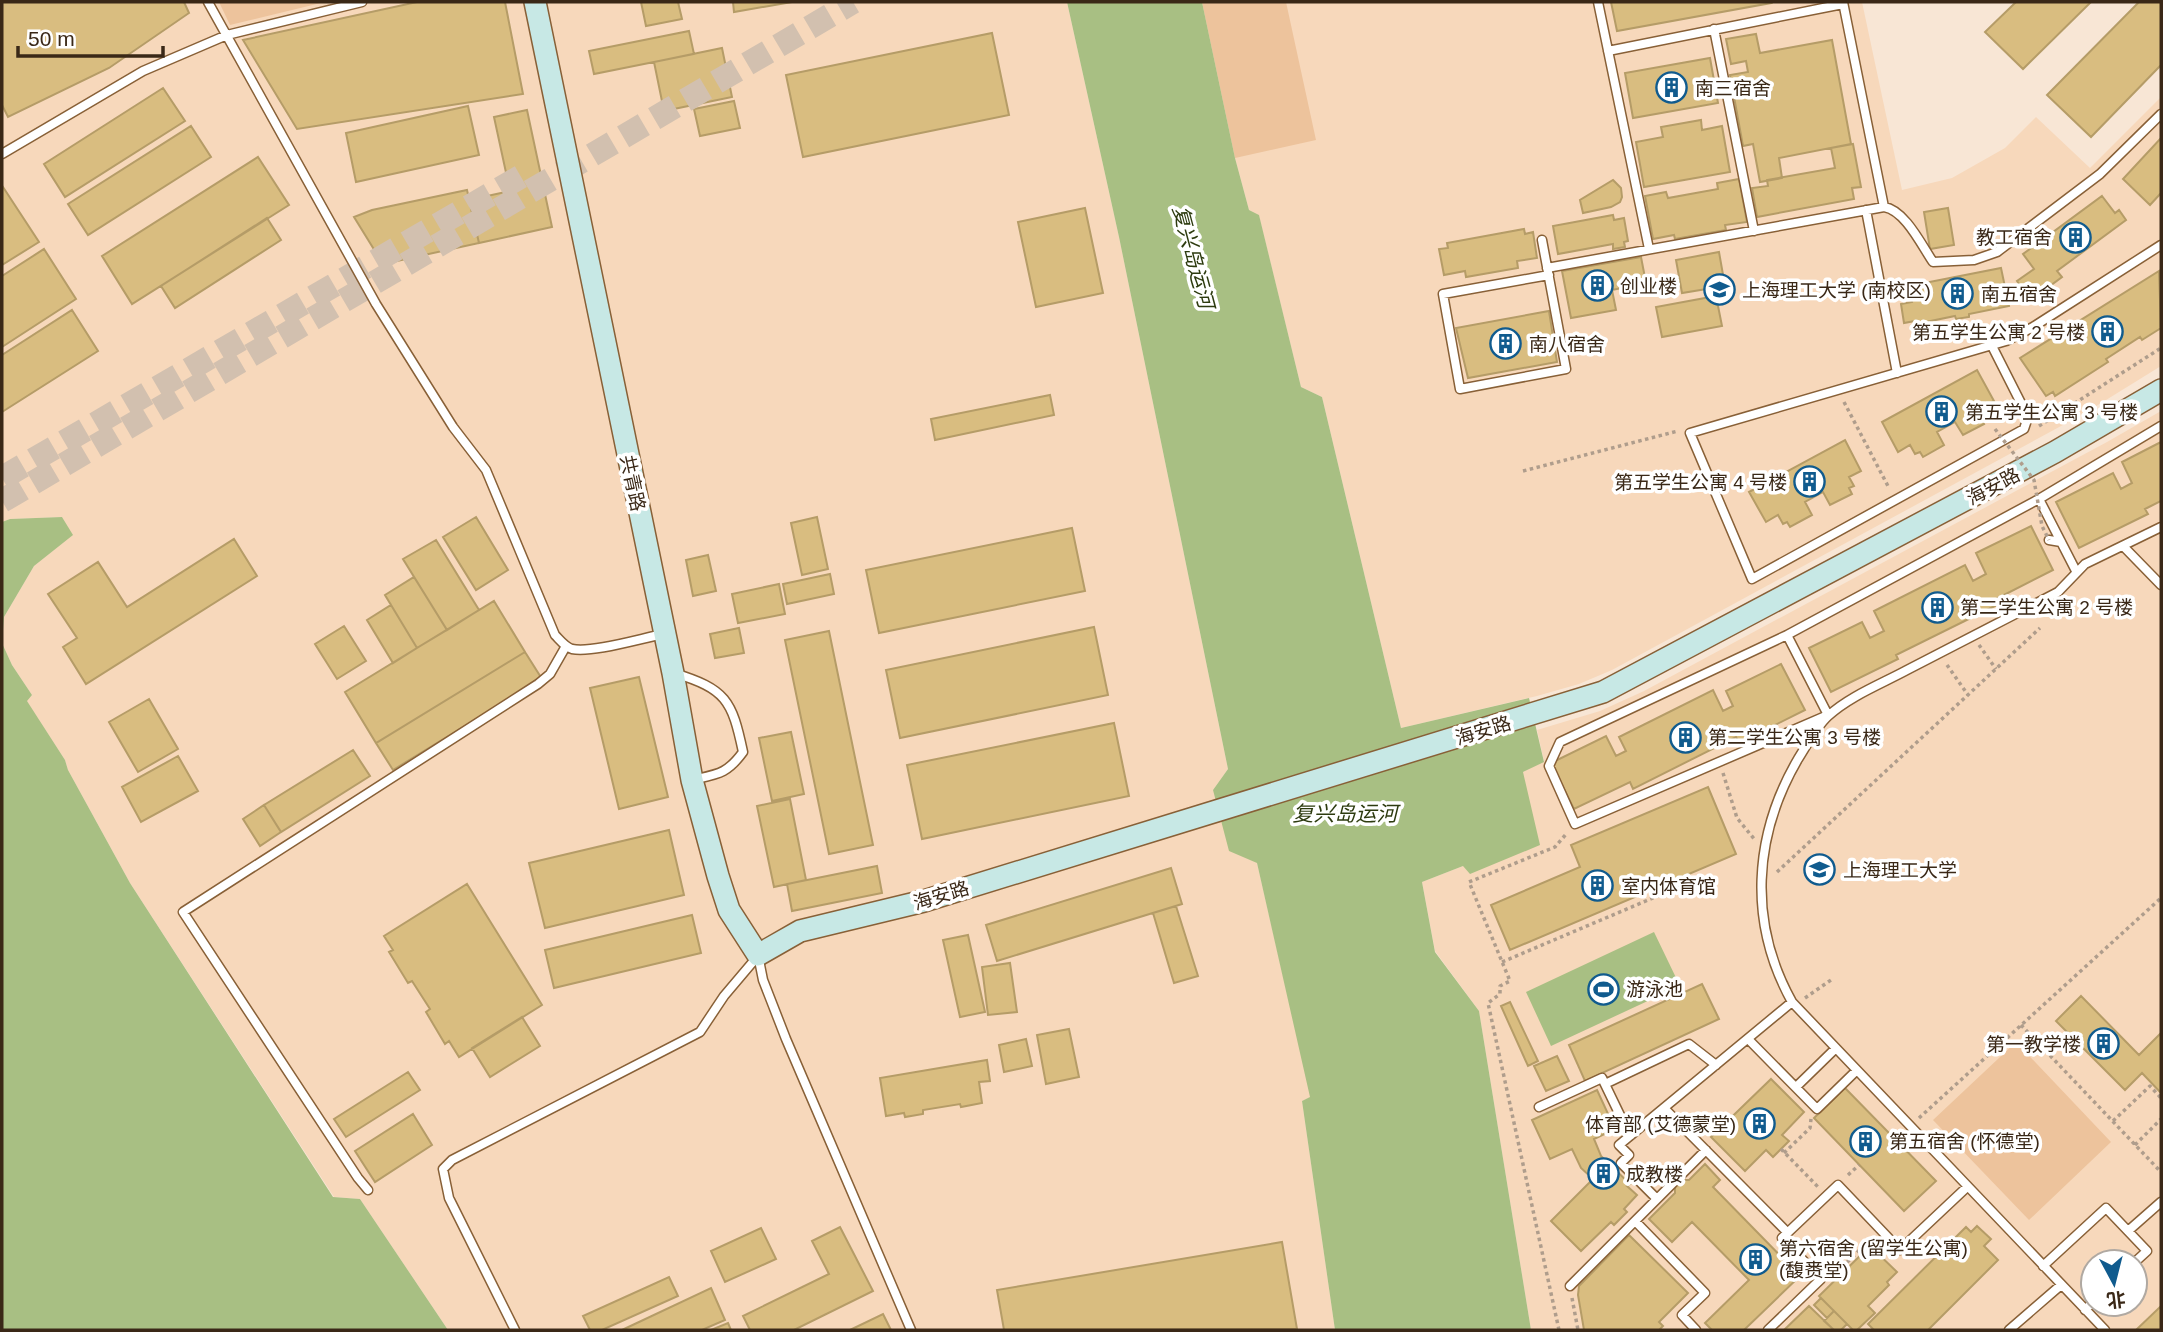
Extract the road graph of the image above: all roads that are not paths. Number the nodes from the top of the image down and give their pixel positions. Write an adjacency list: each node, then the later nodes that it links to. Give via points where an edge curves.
1 (208, 2): 7 (lane)
2 (362, 2): 7 (lane)
3 (534, 2): 29 (street, 共青路)
4 (1598, 2): 8 (lane)
5 (1843, 3): 6 (lane); 11 (lane)
6 (1714, 29): 8 (lane); 13 (lane)
7 (227, 36): 10 (lane, via 143,71); 31 (lane, via 376,304 453,427 486,470 555,635)
8 (1608, 51): 16 (lane)
9 (2161, 114): 11 (lane, via 2093,180 1985,257 1933,262 1897,212)
10 (2, 154)
11 (1884, 207): 12 (lane)
12 (1866, 210): 13 (lane); 19 (lane)
13 (1754, 231): 16 (lane)
14 (1542, 240): 17 (lane)
15 (2161, 245): 18 (lane, via 2033,327)
16 (1649, 250): 17 (lane)
17 (1548, 271): 17 (lane, via 1566,369 1460,388 1443,294)
18 (1992, 346): 19 (lane); 19 (lane, via 2028,417 2024,429 1752,579 1690,433)
19 (1897, 373)
20 (2161, 390): 35 (street, 海安路, via 2056,452 1593,696 924,901 800,931)
21 (2161, 426): 22 (lane)
22 (2039, 499): 25 (lane); 30 (lane)
23 (2161, 527): 26 (lane)
24 (2049, 540): 25 (lane)
25 (2061, 542): 27 (lane)
26 (2124, 547): 27 (lane, via 2100,555); 28 (lane)
27 (2076, 571): 33 (lane, via 2058,592)
28 (2159, 579)
29 (664, 634): 31 (lane, via 595,648); 32 (street, 共青路)
30 (1787, 635): 33 (lane); 33 (lane, via 1560,742 1549,766 1576,824)
31 (566, 646): 48 (lane, via 550,674 538,684 183,912)
32 (673, 673): 34 (street, 共青路); 34 (lane, via 702,682 728,703 736,716 743,752 722,774)
33 (1828, 715): 36 (lane, via 1780,794 1763,850 1761,887 1769,945)
34 (692, 780): 35 (street, 共青路, via 729,910)
35 (758, 955): 59 (lane, via 700,1032 443,1169 449,1198); 60 (lane, via 786,1039)
36 (1793, 1004): 37 (lane); 38 (lane)
37 (1748, 1039): 39 (lane); 42 (lane)
38 (1835, 1049): 40 (lane); 42 (lane)
39 (1716, 1065): 41 (lane, via 1689,1044); 44 (lane)
40 (1856, 1071): 42 (lane, via 1817,1109); 47 (lane)
41 (1605, 1083): 43 (lane, via 1602,1078); 45 (lane)
42 (1796, 1087)
43 (1539, 1107)
44 (1664, 1108): 45 (lane); 46 (lane)
45 (1630, 1136): 49 (lane, via 1619,1145 1629,1155 1621,1163)
46 (1706, 1150): 49 (lane); 53 (lane)
47 (1967, 1187): 53 (lane, via 1900,1250 1838,1185); 55 (lane)
48 (368, 1190)
49 (1657, 1199): 51 (lane)
50 (2161, 1202): 52 (lane)
51 (1635, 1221): 57 (lane); 61 (lane, via 1705,1293 1682,1315)
52 (2128, 1231): 54 (lane); 55 (lane, via 2106,1208)
53 (1787, 1232): 62 (lane, via 1782,1238 1821,1279)
54 (2144, 1248)
55 (2043, 1266): 56 (lane)
56 (2061, 1285): 58 (lane); 63 (lane)
57 (1570, 1286)
58 (2079, 1304)
59 (515, 1330)
60 (911, 1330)
61 (1696, 1330)
62 (1768, 1330)
63 (2009, 1330)

